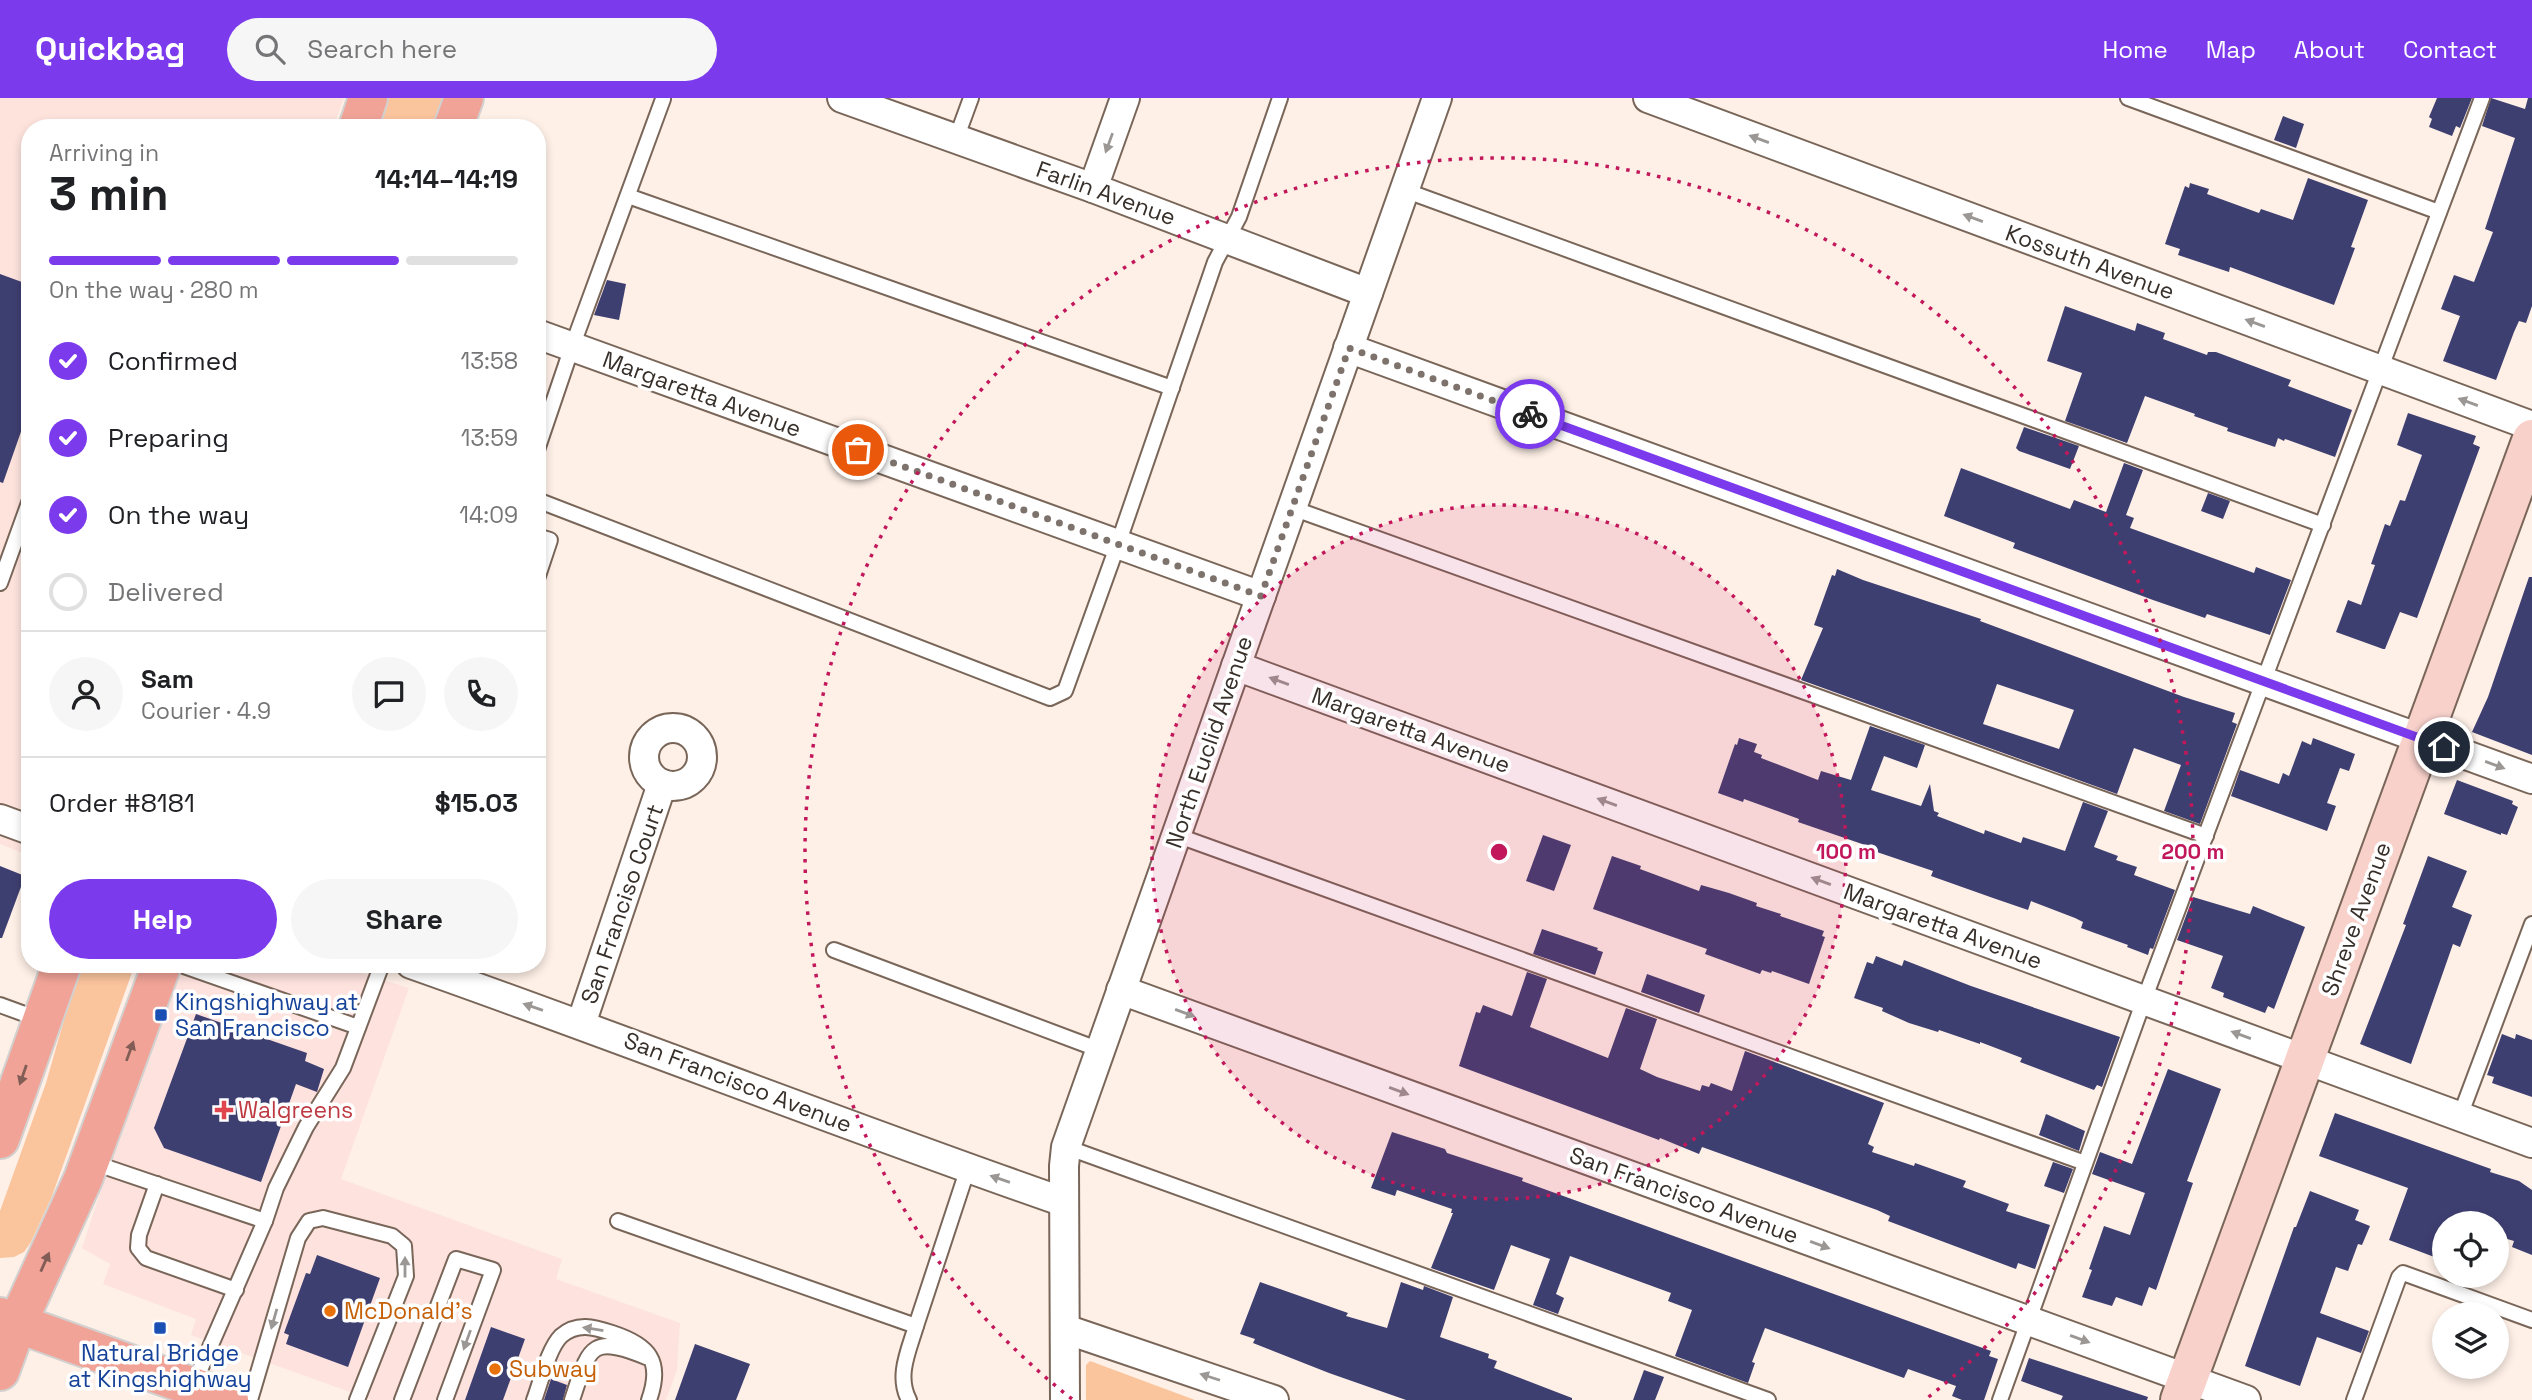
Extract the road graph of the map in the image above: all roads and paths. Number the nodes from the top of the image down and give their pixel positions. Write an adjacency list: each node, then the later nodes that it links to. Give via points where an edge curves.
1 (369, 98): 12 (main road)
2 (464, 98): 13 (main road)
3 (842, 98): 14 (street, Farlin Avenue)
4 (971, 98): 14 (lane)
5 (1125, 98): 15 (street, one-way to 15)
6 (1280, 98): 19 (lane)
7 (1437, 98): 16 (street, North Euclid Avenue)
8 (1648, 98): 24 (street, Kossuth Avenue, one-way to 8)
9 (2128, 98): 18 (lane)
10 (2482, 98): 18 (lane)
11 (663, 99): 17 (lane)
12 (361, 119)
13 (456, 119)
14 (956, 139): 15 (street, Farlin Avenue)
15 (1093, 188): 19 (street, Farlin Avenue)
16 (1404, 191): 20 (street, North Euclid Avenue); 32 (lane)
17 (628, 195): 22 (lane); 25 (lane)
18 (2439, 212): 24 (lane)
19 (1228, 239): 20 (street, Farlin Avenue); 25 (lane, via 1215,262)
20 (1368, 293): 23 (street, North Euclid Avenue)
21 (546, 337): 22 (street, Margaretta Avenue)
22 (572, 347): 26 (lane); 33 (street, Margaretta Avenue)
23 (1349, 348): 30 (street, North Euclid Avenue); 37 (street)
24 (2379, 369): 27 (street, Kossuth Avenue, one-way to 24); 32 (lane)
25 (1172, 388): 33 (lane)
26 (546, 424)
27 (2532, 426)
28 (2532, 439): 38 (street, Shreve Avenue)
29 (546, 503): 33 (lane, via 1050,698 1065,691)
30 (1292, 508): 35 (street, North Euclid Avenue); 44 (lane)
31 (21, 525): 34 (lane)
32 (2323, 525): 37 (lane)
33 (1118, 544): 35 (street, Margaretta Avenue)
34 (0, 583)
35 (1261, 596): 36 (street, North Euclid Avenue)
36 (1236, 666): 43 (street, North Euclid Avenue); 54 (street, Margaretta Avenue, one-way to 36)
37 (2265, 682): 38 (street); 44 (lane)
38 (2422, 739): 39 (street, one-way to 39); 60 (street, Shreve Avenue)
39 (2532, 779)
40 (662, 784): 57 (street, San Franciso Court)
41 (0, 819): 42 (street)
42 (21, 827)
43 (1176, 835): 53 (street, North Euclid Avenue); 66 (lane)
44 (2206, 836): 54 (lane)
45 (2532, 923): 47 (lane)
46 (834, 950): 59 (lane)
47 (2527, 952): 61 (lane)
48 (59, 973): 56 (main road)
49 (159, 973): 65 (main road, one-way to 49)
50 (204, 973): 58 (lane)
51 (379, 973): 58 (lane)
52 (436, 973): 57 (street, San Francisco Avenue, one-way to 52)
53 (1121, 990): 59 (street, North Euclid Avenue); 75 (street, San Francisco Avenue, one-way to 75)
54 (2144, 1000): 60 (street, Margaretta Avenue, one-way to 54); 66 (lane)
55 (0, 1005): 56 (lane)
56 (42, 1020): 62 (main road, one-way to 62)
57 (581, 1024): 67 (street, San Francisco Avenue)
58 (358, 1027): 70 (lane, via 342,1068 276,1188)
59 (1100, 1050): 64 (street, North Euclid Avenue)
60 (2305, 1059): 61 (street, Margaretta Avenue); 80 (street, Shreve Avenue)
61 (2460, 1116): 63 (street, Margaretta Avenue)
62 (1, 1136)
63 (2532, 1143)
64 (1066, 1147): 69 (street, North Euclid Avenue); 93 (lane)
65 (89, 1162): 68 (lane); 74 (main road, one-way to 65)
66 (2085, 1163): 75 (lane)
67 (968, 1168): 69 (street, San Francisco Avenue, one-way to 67); 76 (lane)
68 (157, 1184): 70 (lane); 72 (lane, via 138,1248 146,1258)
69 (1064, 1202): 77 (street, North Euclid Avenue)
70 (265, 1221): 72 (lane)
71 (618, 1221): 76 (lane)
72 (236, 1290): 81 (lane)
73 (2532, 1320): 96 (lane, via 2403,1273)
74 (9, 1321): 79 (main road); 81 (main road)
75 (2029, 1321): 80 (street, San Francisco Avenue, one-way to 80); 94 (lane)
76 (916, 1326): 90 (lane, via 902,1375)
77 (1065, 1329): 91 (street, North Euclid Avenue); 92 (street, one-way to 77)
78 (650, 1359): 87 (lane, one-way to 87, via 643,1346 629,1339 597,1328 577,1327 554,1344); 88 (lane, via 620,1346 592,1350); 89 (lane, via 655,1382)
79 (0, 1371)
80 (2184, 1389): 95 (street, San Francisco Avenue)
81 (190, 1393): 82 (main road)
82 (229, 1400)
83 (250, 1400): 84 (lane, one-way to 83, via 406,1276 404,1246 392,1236 323,1217 309,1221 298,1238)
84 (357, 1400)
85 (402, 1400): 86 (lane, one-way to 86, via 456,1259 493,1270)
86 (445, 1400)
87 (534, 1400)
88 (572, 1400)
89 (649, 1400)
90 (909, 1400)
91 (1065, 1400)
92 (1274, 1400)
93 (1768, 1400)
94 (2000, 1400)
95 (2246, 1400)
96 (2354, 1400)

